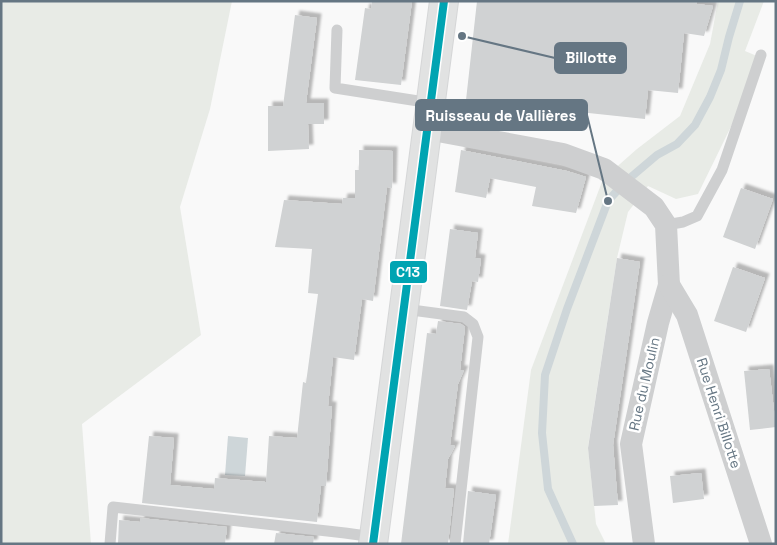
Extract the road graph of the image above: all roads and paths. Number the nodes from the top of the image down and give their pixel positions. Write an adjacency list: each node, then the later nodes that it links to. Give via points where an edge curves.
1 (444, 1): 4 (main road)
2 (337, 30): 4 (lane, via 335,88)
3 (761, 55): 5 (lane, via 722,170 698,216 683,222)
4 (429, 116): 5 (street, via 604,169); 7 (main road)
5 (660, 216): 6 (street, Rue du Moulin)
6 (669, 286): 11 (street, Rue du Moulin, via 631,444); 12 (street, Rue Henri Billotte, via 687,315)
7 (404, 309): 8 (main road); 10 (lane, via 464,317 473,324 478,337)
8 (374, 540): 9 (lane, via 310,529 113,507)
9 (110, 544)
10 (455, 544)
11 (644, 544)
12 (761, 544)

